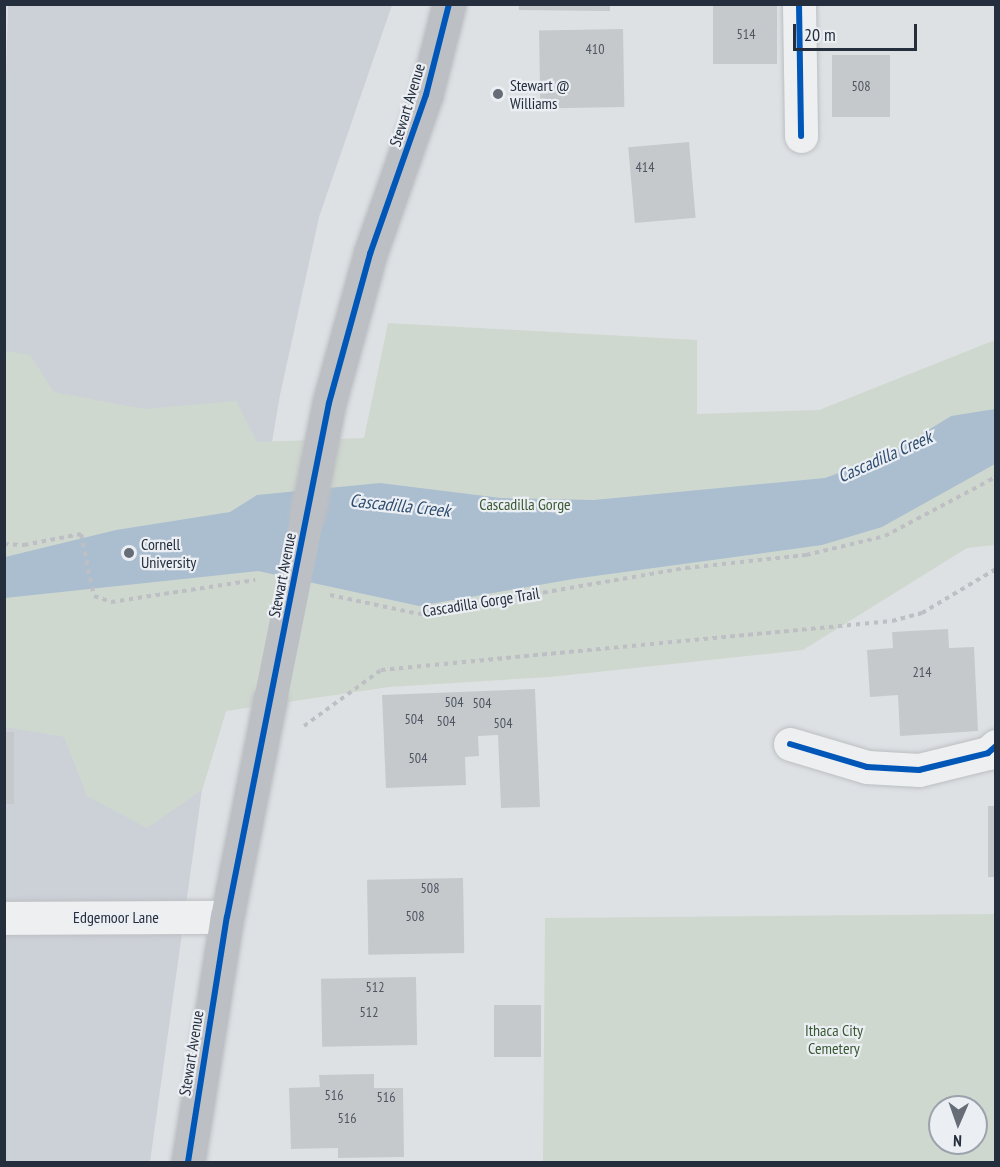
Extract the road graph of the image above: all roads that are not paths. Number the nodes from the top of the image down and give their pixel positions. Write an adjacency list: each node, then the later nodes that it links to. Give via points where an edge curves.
1 (449, 4): 6 (street, Stewart Avenue, bridge, via 426,95 370,254 329,403)
2 (800, 4): 3 (street)
3 (801, 136)
4 (790, 744): 5 (street, via 867,766 919,770 988,753)
5 (996, 746)
6 (227, 917): 7 (street, Edgemoor Lane); 8 (street, Stewart Avenue)
7 (4, 918)
8 (188, 1162)

